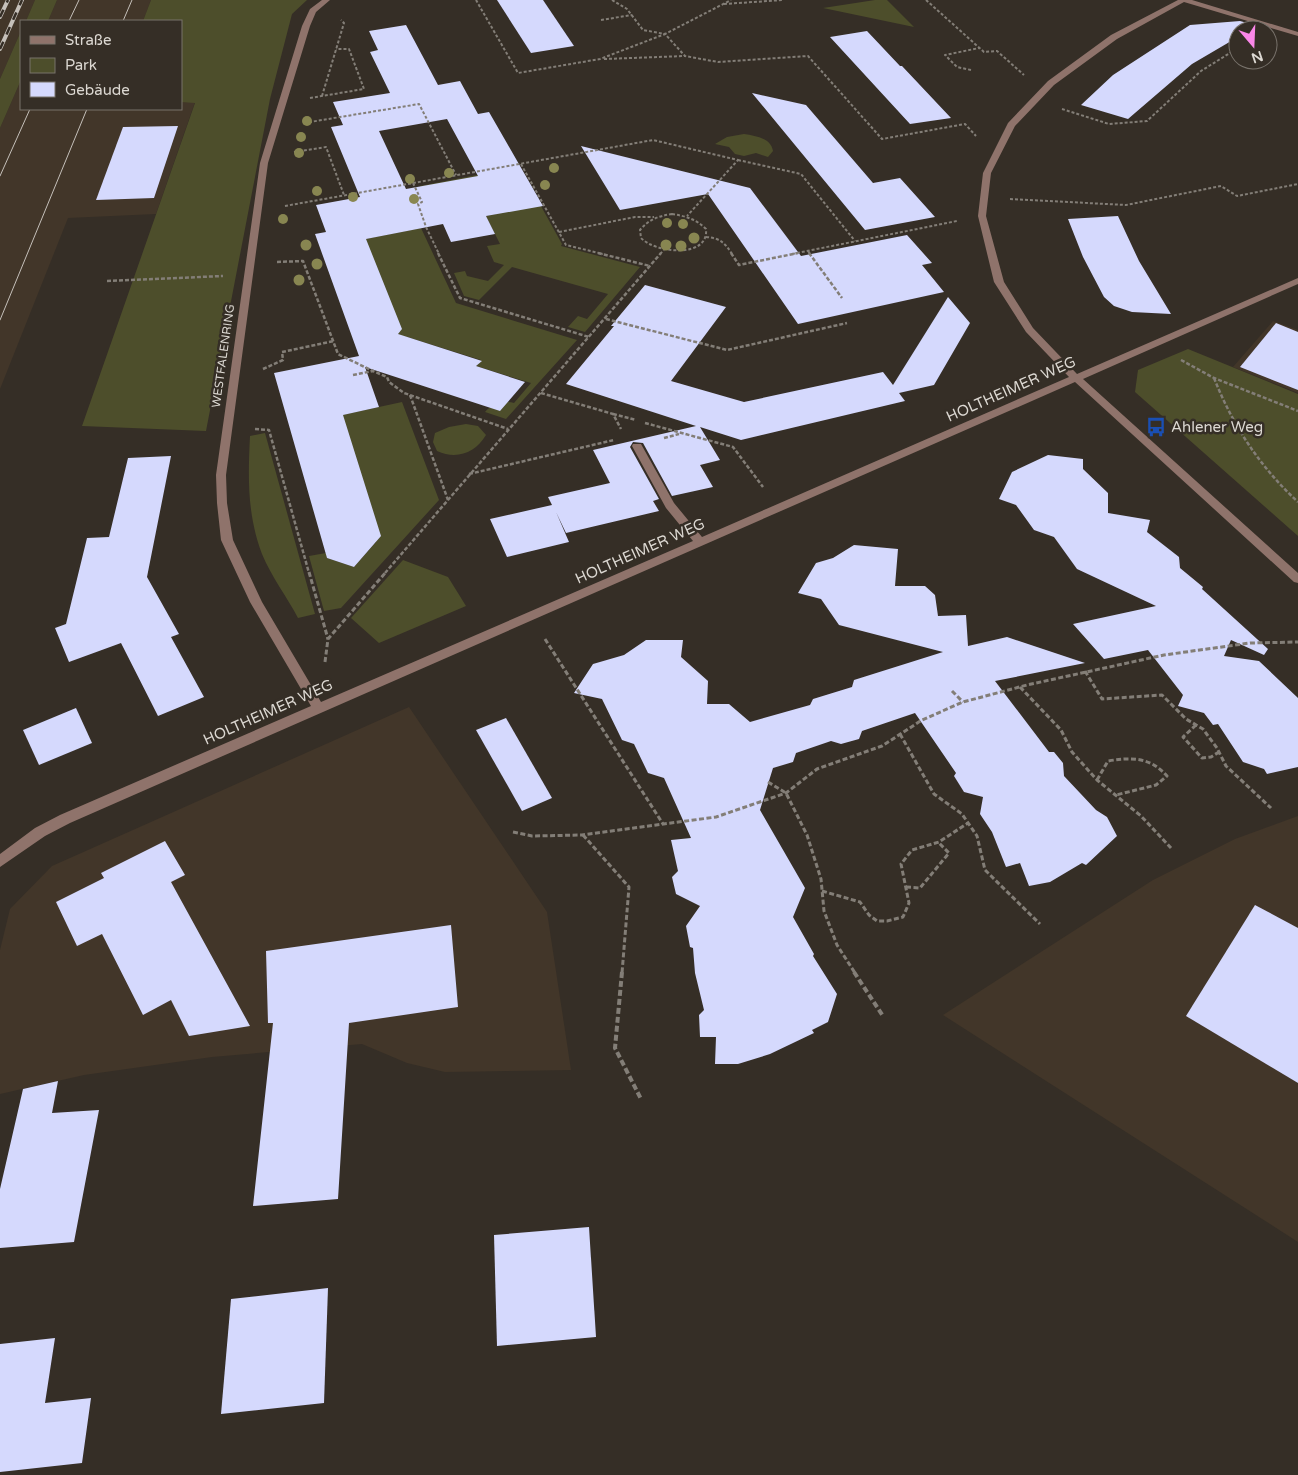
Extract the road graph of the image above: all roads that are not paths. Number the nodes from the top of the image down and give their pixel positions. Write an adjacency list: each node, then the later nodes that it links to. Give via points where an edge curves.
1 (325, 0): 9 (street, WESTFALENRING, via 313,10 266,156 222,475 227,540 256,602)
2 (1184, 0): 3 (street); 5 (street, via 1114,37 1051,84 1011,126 987,173 982,216 999,282 1029,330)
3 (1298, 34)
4 (1298, 281): 5 (street, HOLTHEIMER WEG)
5 (1076, 378): 7 (street, HOLTHEIMER WEG); 8 (street)
6 (636, 446): 7 (street, via 670,505)
7 (700, 542): 9 (street, HOLTHEIMER WEG)
8 (1298, 579)
9 (318, 708): 10 (street, HOLTHEIMER WEG, via 65,819 40,832)
10 (0, 861)

